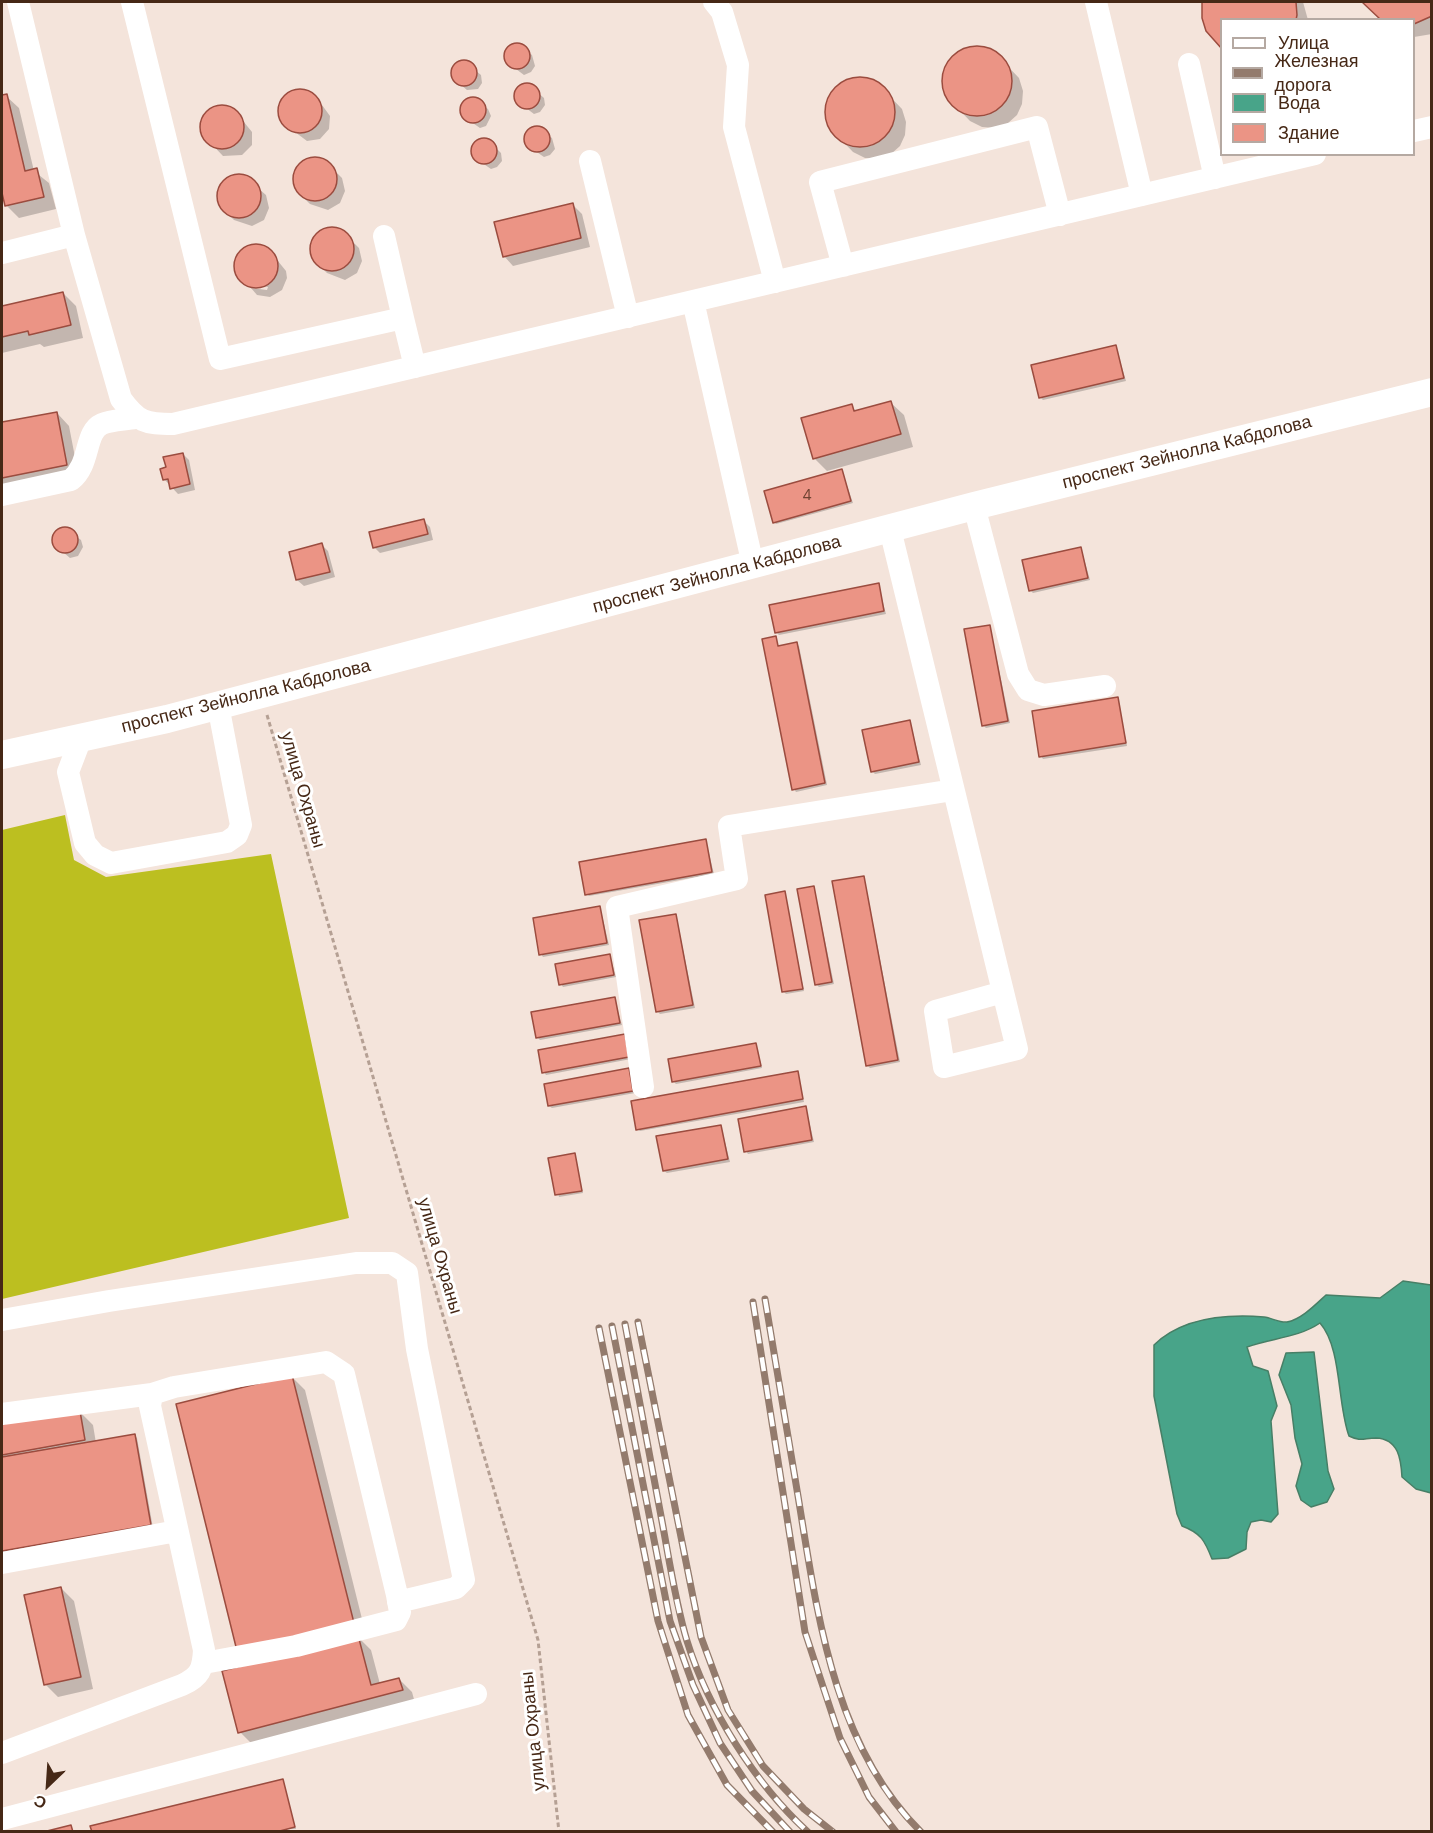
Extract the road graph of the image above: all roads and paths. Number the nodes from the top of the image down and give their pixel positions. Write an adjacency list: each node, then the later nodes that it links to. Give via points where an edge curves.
1 (18, 2): 13 (lane)
2 (132, 2): 20 (lane, via 220,359)
3 (714, 2): 17 (lane, via 722,12 738,65 734,127)
4 (1096, 2): 11 (lane)
5 (1190, 64): 10 (lane)
6 (1431, 127): 7 (lane)
7 (1415, 131)
8 (1307, 156): 10 (lane)
9 (590, 161): 19 (lane)
10 (1215, 178): 11 (lane)
11 (1142, 195): 12 (lane)
12 (1060, 215): 16 (lane); 16 (lane, via 1036,127 820,182)
13 (74, 235): 15 (lane); 23 (lane, via 121,399)
14 (384, 237): 20 (lane)
15 (2, 253)
16 (843, 266): 17 (lane)
17 (776, 282): 18 (lane)
18 (693, 302): 19 (lane); 27 (lane)
19 (628, 317): 21 (lane)
20 (403, 318): 21 (lane)
21 (415, 367): 23 (lane, via 173,424 152,424)
22 (1431, 392): 25 (main road, проспект Зейнолла Кабдолова)
23 (135, 418): 24 (lane, via 97,427 90,438 85,464 71,480)
24 (2, 495)
25 (974, 506): 26 (main road, проспект Зейнолла Кабдолова); 28 (lane, via 1018,674 1028,690 1044,695)
26 (890, 529): 27 (main road, проспект Зейнолла Кабдолова); 33 (lane)
27 (753, 565): 29 (main road, проспект Зейнолла Кабдолова)
28 (1105, 686)
29 (260, 694): 30 (main road, проспект Зейнолла Кабдолова); 46 (path, улица Охраны, via 538,1640)
30 (218, 705): 31 (main road, проспект Зейнолла Кабдолова); 31 (lane, via 242,825 227,842 111,863 95,855 85,843 68,771)
31 (81, 738): 32 (main road, проспект Зейнолла Кабдолова)
32 (2, 755)
33 (953, 789): 34 (lane); 35 (lane, via 729,826 737,879 617,907)
34 (1003, 992)
35 (644, 1087)
36 (2, 1320): 41 (lane, via 356,1263 392,1263 407,1273 417,1349 464,1580 456,1588)
37 (152, 1394): 38 (lane); 39 (lane, via 150,1406); 41 (lane, via 326,1362 339,1369 344,1374)
38 (2, 1414)
39 (177, 1531): 40 (lane); 42 (lane)
40 (2, 1563)
41 (398, 1602): 42 (lane, via 400,1612 396,1620 296,1646)
42 (204, 1663): 44 (lane, via 194,1680)
43 (476, 1694): 45 (lane)
44 (2, 1753)
45 (2, 1819)
46 (559, 1832)

